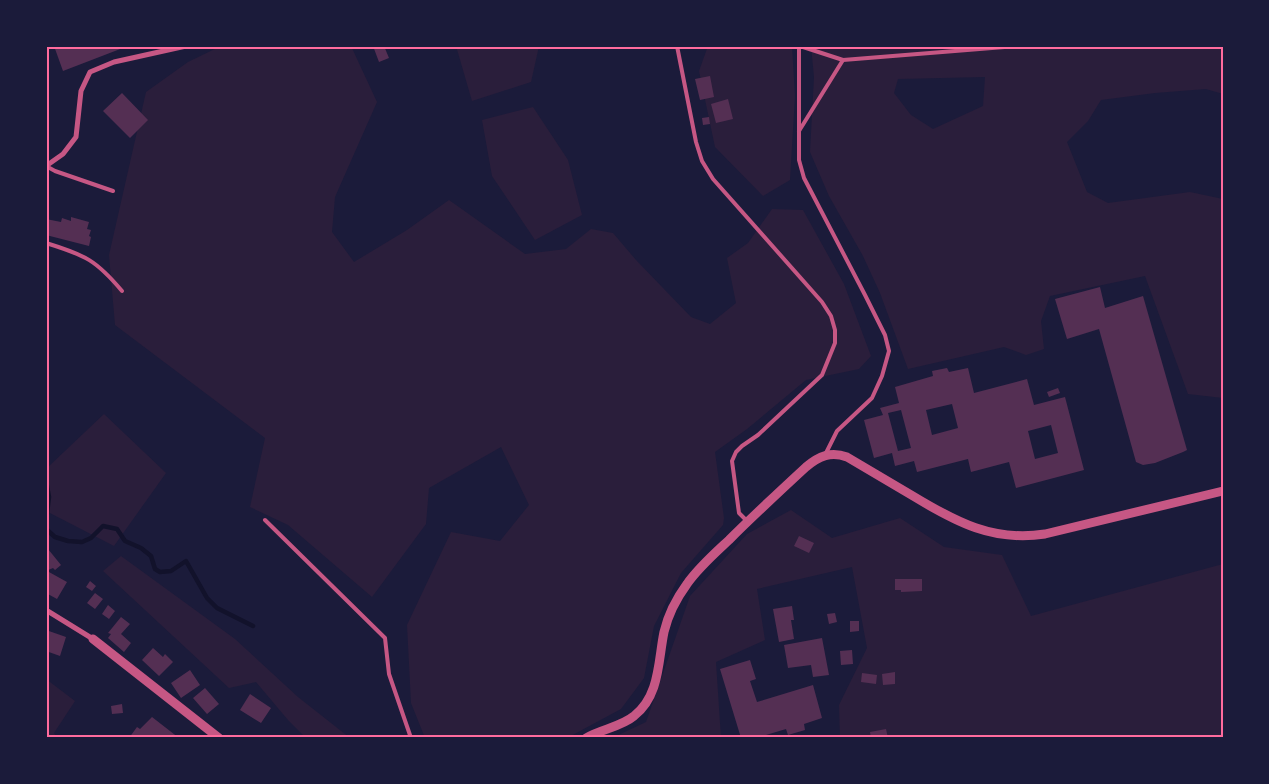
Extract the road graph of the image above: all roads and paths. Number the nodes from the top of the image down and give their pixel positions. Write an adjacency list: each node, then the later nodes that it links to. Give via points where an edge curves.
1 (186, 46): 7 (street, via 114,62 90,72 81,91 76,137 63,154)
2 (677, 46): 14 (lane, via 702,161 713,179 822,302 835,330 835,343 822,375 736,452 732,471 739,513)
3 (799, 46): 5 (lane); 6 (lane)
4 (1017, 46): 5 (lane)
5 (843, 60): 6 (lane)
6 (799, 132): 11 (lane, via 799,160 804,178 885,335 889,351 872,398 837,431)
7 (46, 166): 8 (lane)
8 (113, 191)
9 (46, 243): 10 (lane, via 93,261)
10 (122, 291)
11 (825, 455): 12 (street, via 838,453 847,457 963,524 991,533 1018,536 1046,534); 14 (street, via 815,459)
12 (1223, 491)
13 (266, 520): 18 (lane, via 385,638 390,674)
14 (748, 522): 19 (street, via 700,568 677,599 664,632 654,690 646,704 634,717)
15 (46, 610): 16 (street)
16 (92, 639): 17 (street)
17 (219, 738)
18 (411, 738)
19 (586, 738)

